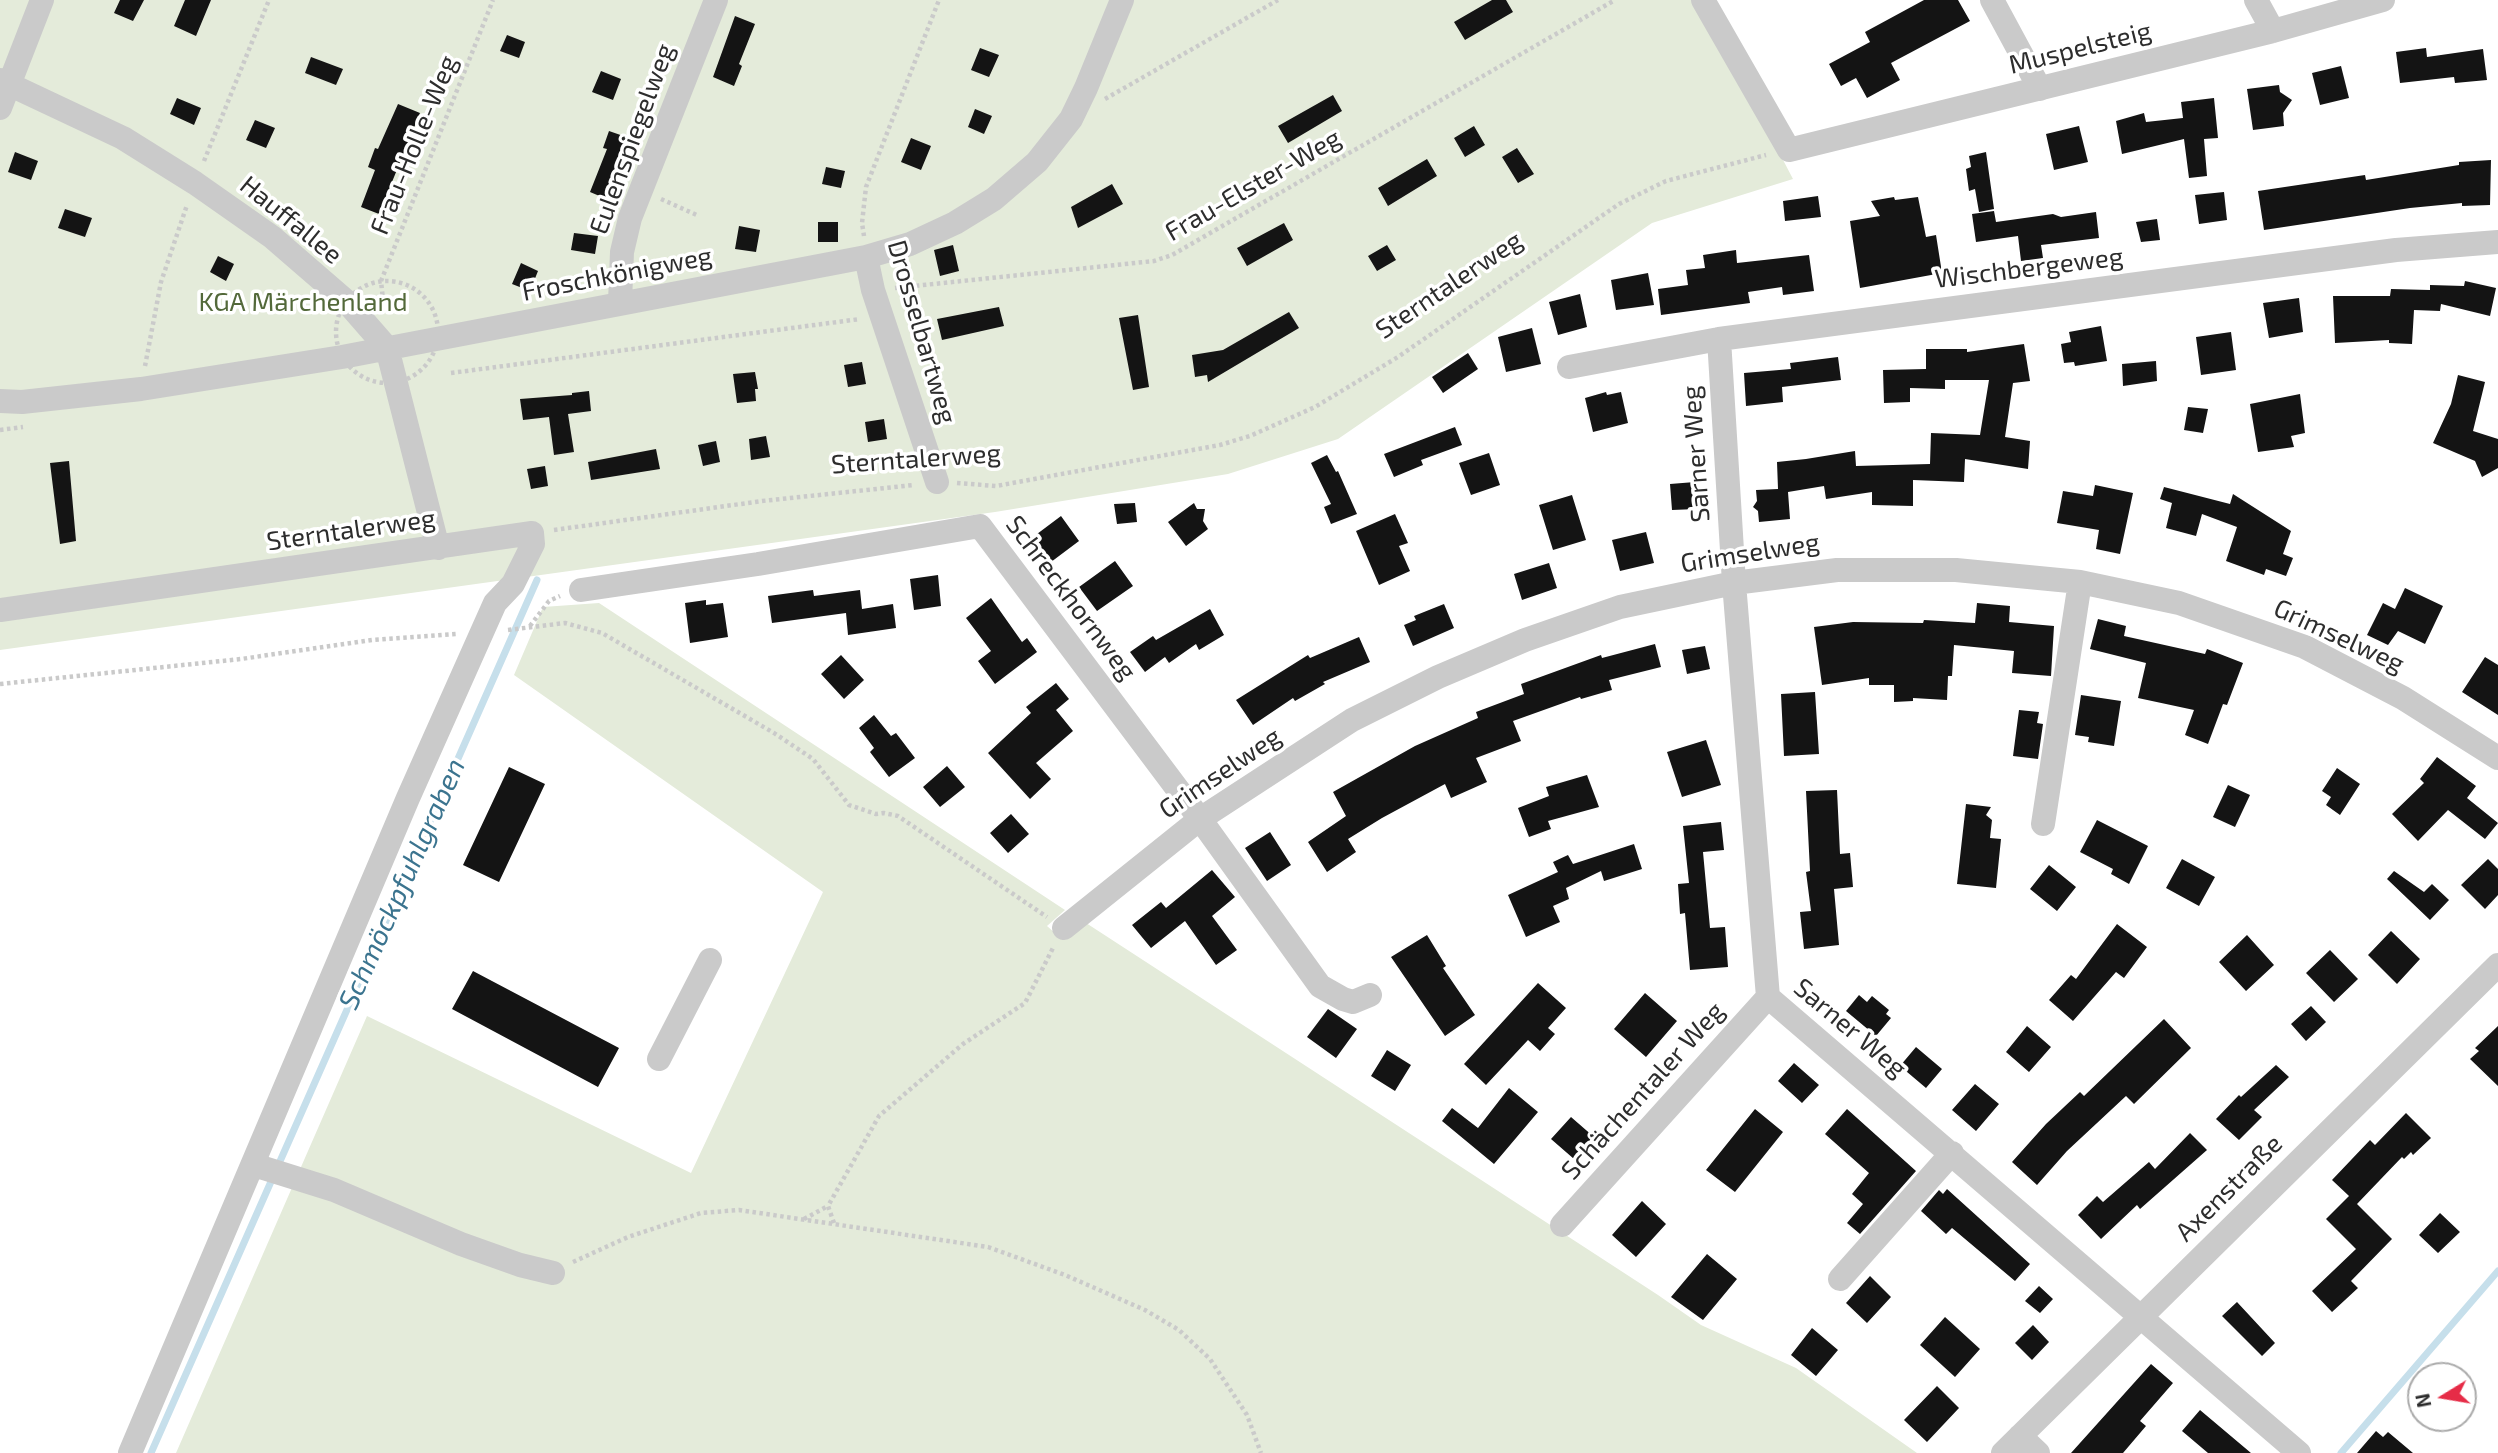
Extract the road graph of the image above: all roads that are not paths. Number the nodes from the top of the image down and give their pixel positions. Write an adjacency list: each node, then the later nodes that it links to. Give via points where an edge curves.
1 (42, 0): 9 (street)
2 (716, 0): 14 (street, Eulenspiegelweg, via 629,218)
3 (1122, 0): 13 (street, Froschkönigweg, via 1071,119 1037,162 994,199 955,223 910,244)
4 (1703, 0): 10 (street, Muspelsteig, via 1789,149)
5 (1992, 0): 10 (street)
6 (2256, 0): 8 (street)
7 (2383, 0): 8 (street, Muspelsteig)
8 (2273, 31): 10 (street, Muspelsteig)
9 (4, 81): 11 (street); 16 (street, Hauffallee, via 123,138 195,183 272,237 346,301)
10 (2040, 89)
11 (0, 108)
12 (2498, 243): 15 (street, Wischbergeweg, via 2396,250)
13 (866, 257): 14 (street, Froschkönigweg); 19 (street, Drosselbartweg)
14 (620, 302): 16 (street, Froschkönigweg)
15 (1719, 339): 17 (street, Wischbergeweg); 22 (street, Sarner Weg)
16 (387, 348): 18 (street, Froschkönigweg, via 141,389); 20 (street, Hauffallee)
17 (1569, 367)
18 (0, 401)
19 (937, 482)
20 (438, 548): 24 (street, Sterntalerweg); 35 (street, Sterntalerweg, via 532,533 533,544 513,584 495,603 403,810)
21 (2080, 582): 22 (street, Grimselweg, via 1956,570 1837,570); 25 (street, Grimselweg, via 2179,603 2305,647 2403,698); 27 (street)
22 (1734, 583): 26 (street, Grimselweg, via 1620,607 1438,677 1352,720); 32 (street, Sarner Weg)
23 (581, 590): 26 (street, Schreckhornweg, via 980,526)
24 (0, 610)
25 (2498, 758)
26 (1200, 819): 28 (street, Grimselweg); 31 (street, Schreckhornweg, via 1320,986 1353,1002)
27 (2043, 824)
28 (1063, 928)
29 (710, 960): 33 (street)
30 (2498, 965): 39 (street, Axenstraße)
31 (1370, 995)
32 (1768, 997): 34 (street, Sarner Weg); 36 (street, Schächentaler Weg)
33 (659, 1059)
34 (1952, 1153): 38 (street); 39 (street, Sarner Weg)
35 (254, 1165): 37 (street, via 334,1190 461,1244); 41 (street)
36 (1562, 1225)
37 (553, 1273)
38 (1840, 1279)
39 (2141, 1316): 40 (street, Axenstraße); 43 (street, Sarner Weg)
40 (2011, 1445): 42 (street)
41 (130, 1453)
42 (2038, 1453)
43 (2299, 1453)

